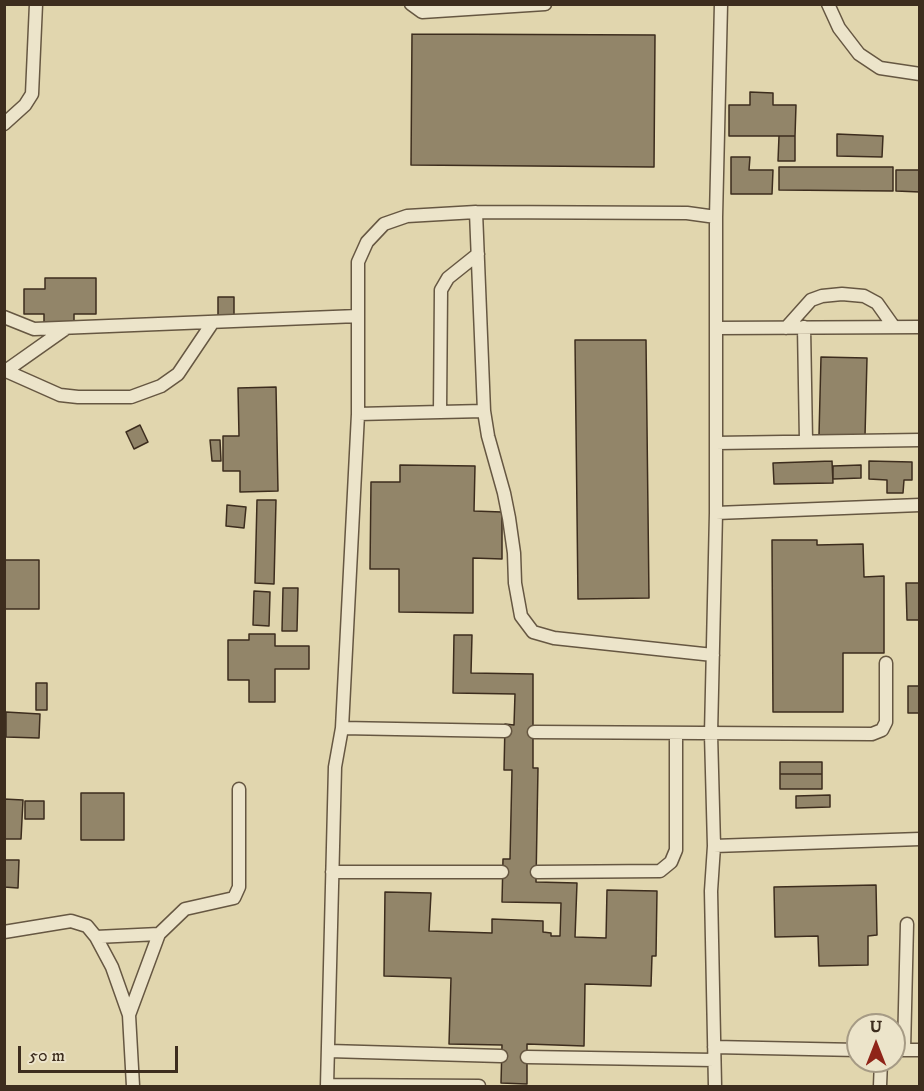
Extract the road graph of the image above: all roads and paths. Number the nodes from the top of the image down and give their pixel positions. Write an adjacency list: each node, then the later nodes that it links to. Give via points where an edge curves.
1 (36, 4): 7 (lane, via 32,94)
2 (411, 4): 3 (lane, via 422,12)
3 (546, 4)
4 (721, 4): 9 (lane)
5 (828, 4): 6 (lane, via 858,54 880,68)
6 (920, 75)
7 (4, 123)
8 (476, 212): 9 (lane, via 687,213); 10 (lane); 11 (lane, via 406,216 384,224 367,242 358,262)
9 (716, 217): 18 (lane)
10 (478, 254): 21 (lane); 22 (lane, via 448,278 441,290)
11 (358, 316): 13 (lane); 23 (lane)
12 (4, 317): 17 (lane, via 34,329)
13 (213, 322): 17 (lane); 20 (lane, via 178,374 161,386 131,397 60,394)
14 (804, 327): 15 (lane); 19 (lane); 25 (lane)
15 (894, 327): 16 (lane); 19 (lane, via 878,303 864,296 842,294 811,300)
16 (920, 327)
17 (66, 328): 20 (lane)
18 (716, 328): 19 (lane); 26 (lane)
19 (786, 328)
20 (5, 372)
21 (484, 411): 22 (lane); 29 (lane, via 509,518 521,616 533,632 554,638)
22 (440, 412): 23 (lane)
23 (358, 414): 31 (lane)
24 (920, 440): 25 (lane)
25 (806, 441): 26 (lane)
26 (716, 443): 28 (lane)
27 (920, 505): 28 (lane)
28 (716, 513): 29 (lane)
29 (713, 655): 35 (lane)
30 (886, 663): 35 (lane, via 886,722 882,730 872,734)
31 (342, 728): 32 (lane); 39 (lane, via 335,767)
32 (505, 731)
33 (534, 732): 34 (lane)
34 (676, 733): 35 (lane); 41 (lane, via 676,850 671,862 660,871)
35 (711, 734): 38 (lane)
36 (239, 789): 44 (lane, via 239,887 234,898 185,909)
37 (920, 839): 38 (lane)
38 (714, 846): 48 (lane)
39 (332, 872): 40 (lane); 50 (lane)
40 (502, 872)
41 (537, 872)
42 (907, 924): 46 (lane)
43 (4, 932): 45 (lane, via 70,921 87,927)
44 (159, 934): 45 (lane); 47 (lane)
45 (96, 937): 47 (lane, via 112,967)
46 (901, 1013)
47 (129, 1015): 54 (lane)
48 (714, 1047): 49 (lane); 53 (lane)
49 (846, 1050)
50 (328, 1051): 51 (lane); 55 (lane)
51 (501, 1056)
52 (527, 1057): 53 (lane)
53 (714, 1060): 57 (lane)
54 (133, 1086)
55 (327, 1086): 56 (lane)
56 (478, 1086)
57 (715, 1086)

